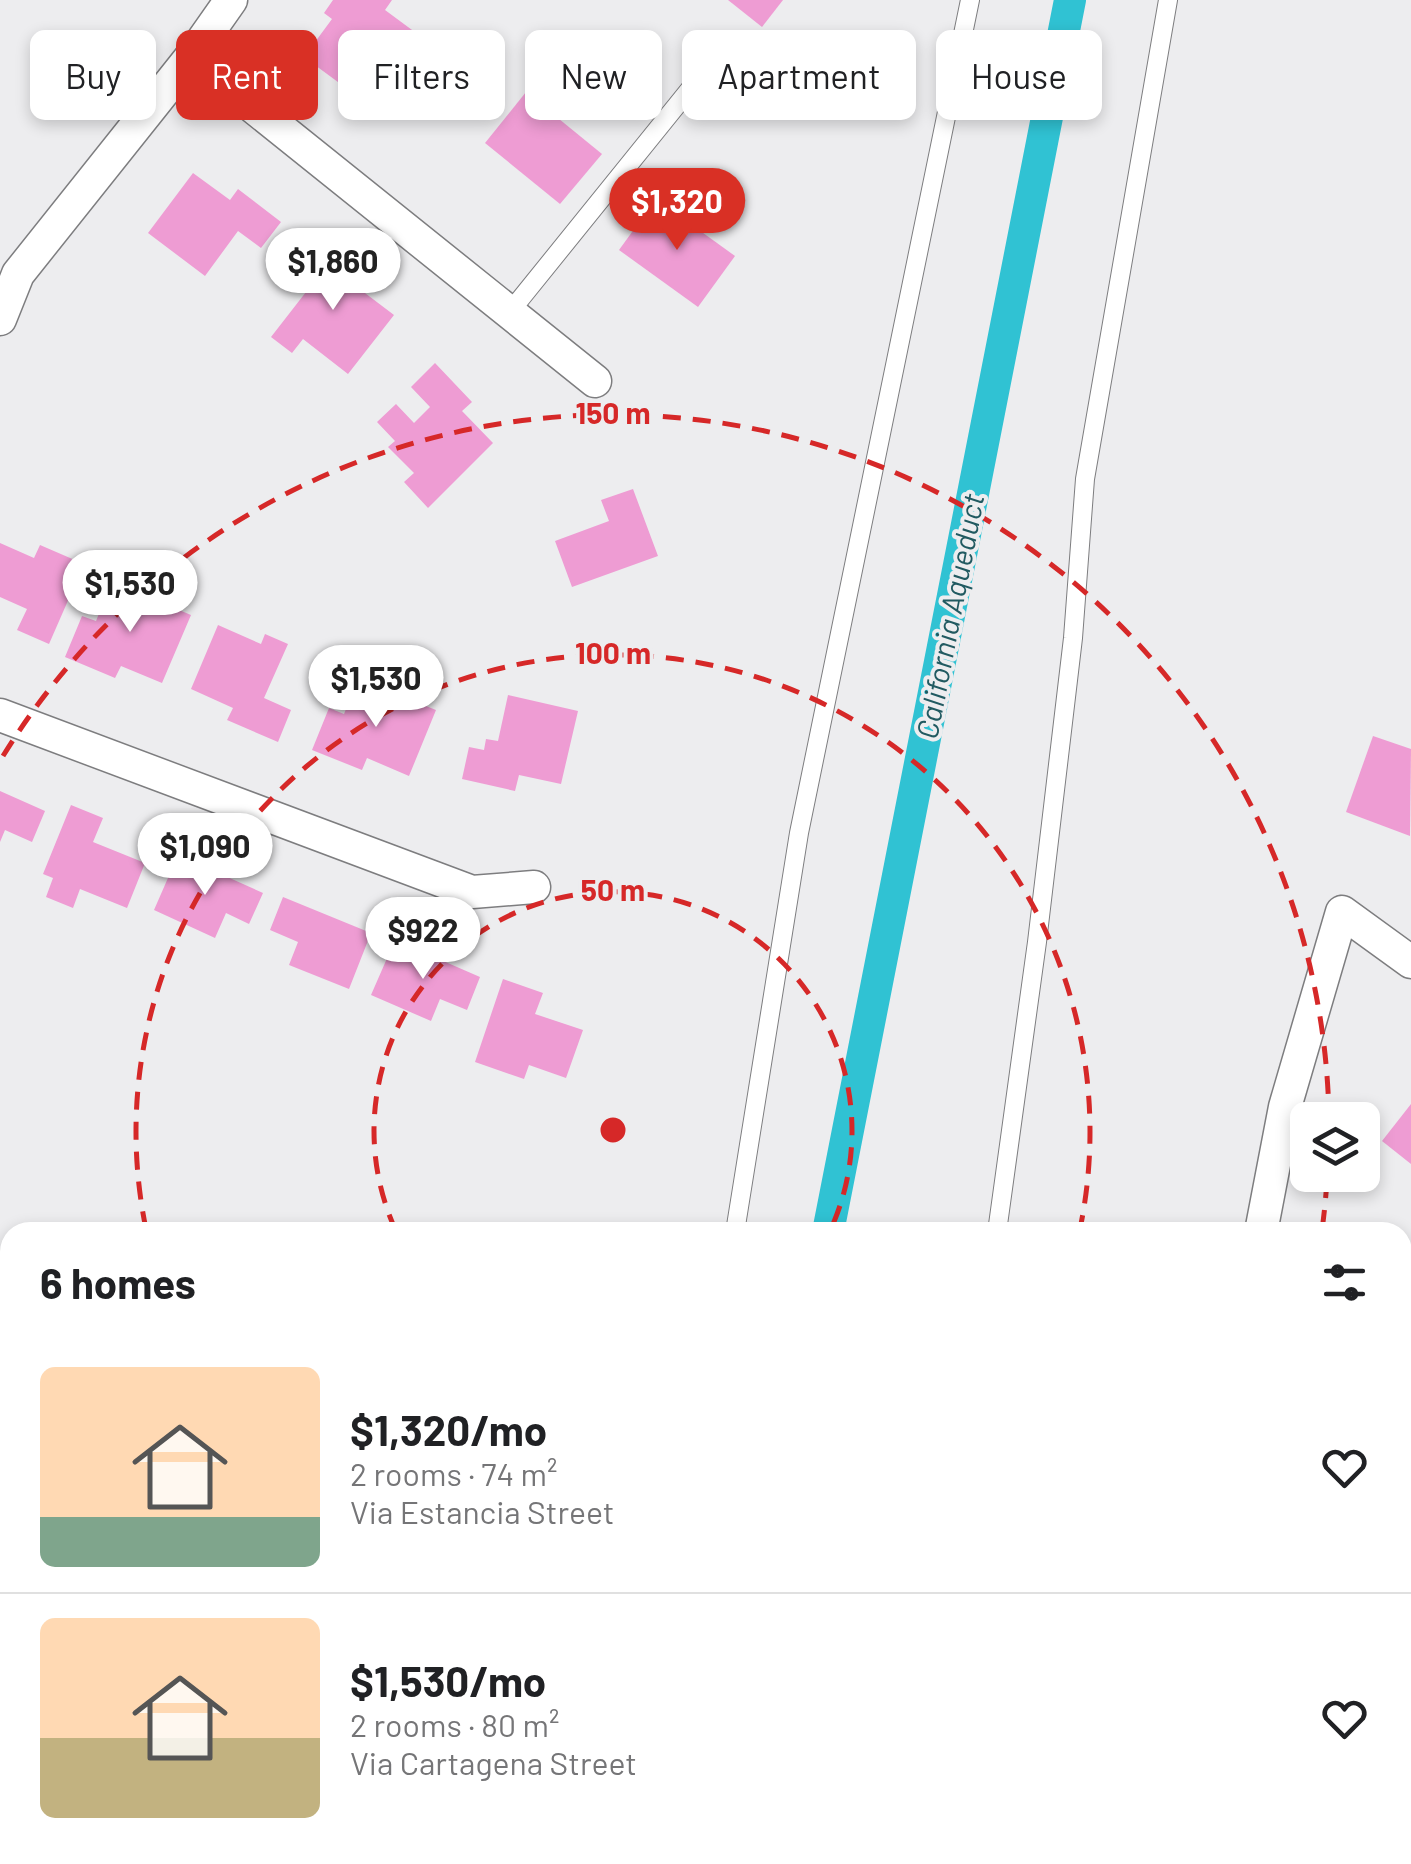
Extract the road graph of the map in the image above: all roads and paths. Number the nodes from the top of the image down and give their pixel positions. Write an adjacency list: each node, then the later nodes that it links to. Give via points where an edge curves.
1 (231, 0): 4 (street)
2 (970, 0): 14 (lane, via 799,833)
3 (1168, 0): 15 (lane, via 1085,478 1038,942)
4 (209, 30)
5 (176, 75): 9 (street, via 18,274)
6 (682, 98): 8 (lane)
7 (269, 120): 8 (street)
8 (509, 313): 10 (street)
9 (0, 319)
10 (595, 381)
11 (0, 716): 12 (street, via 472,892)
12 (534, 887)
13 (1411, 962): 16 (street, via 1342,912 1285,1107)
14 (737, 1222)
15 (998, 1222)
16 (1263, 1222)

